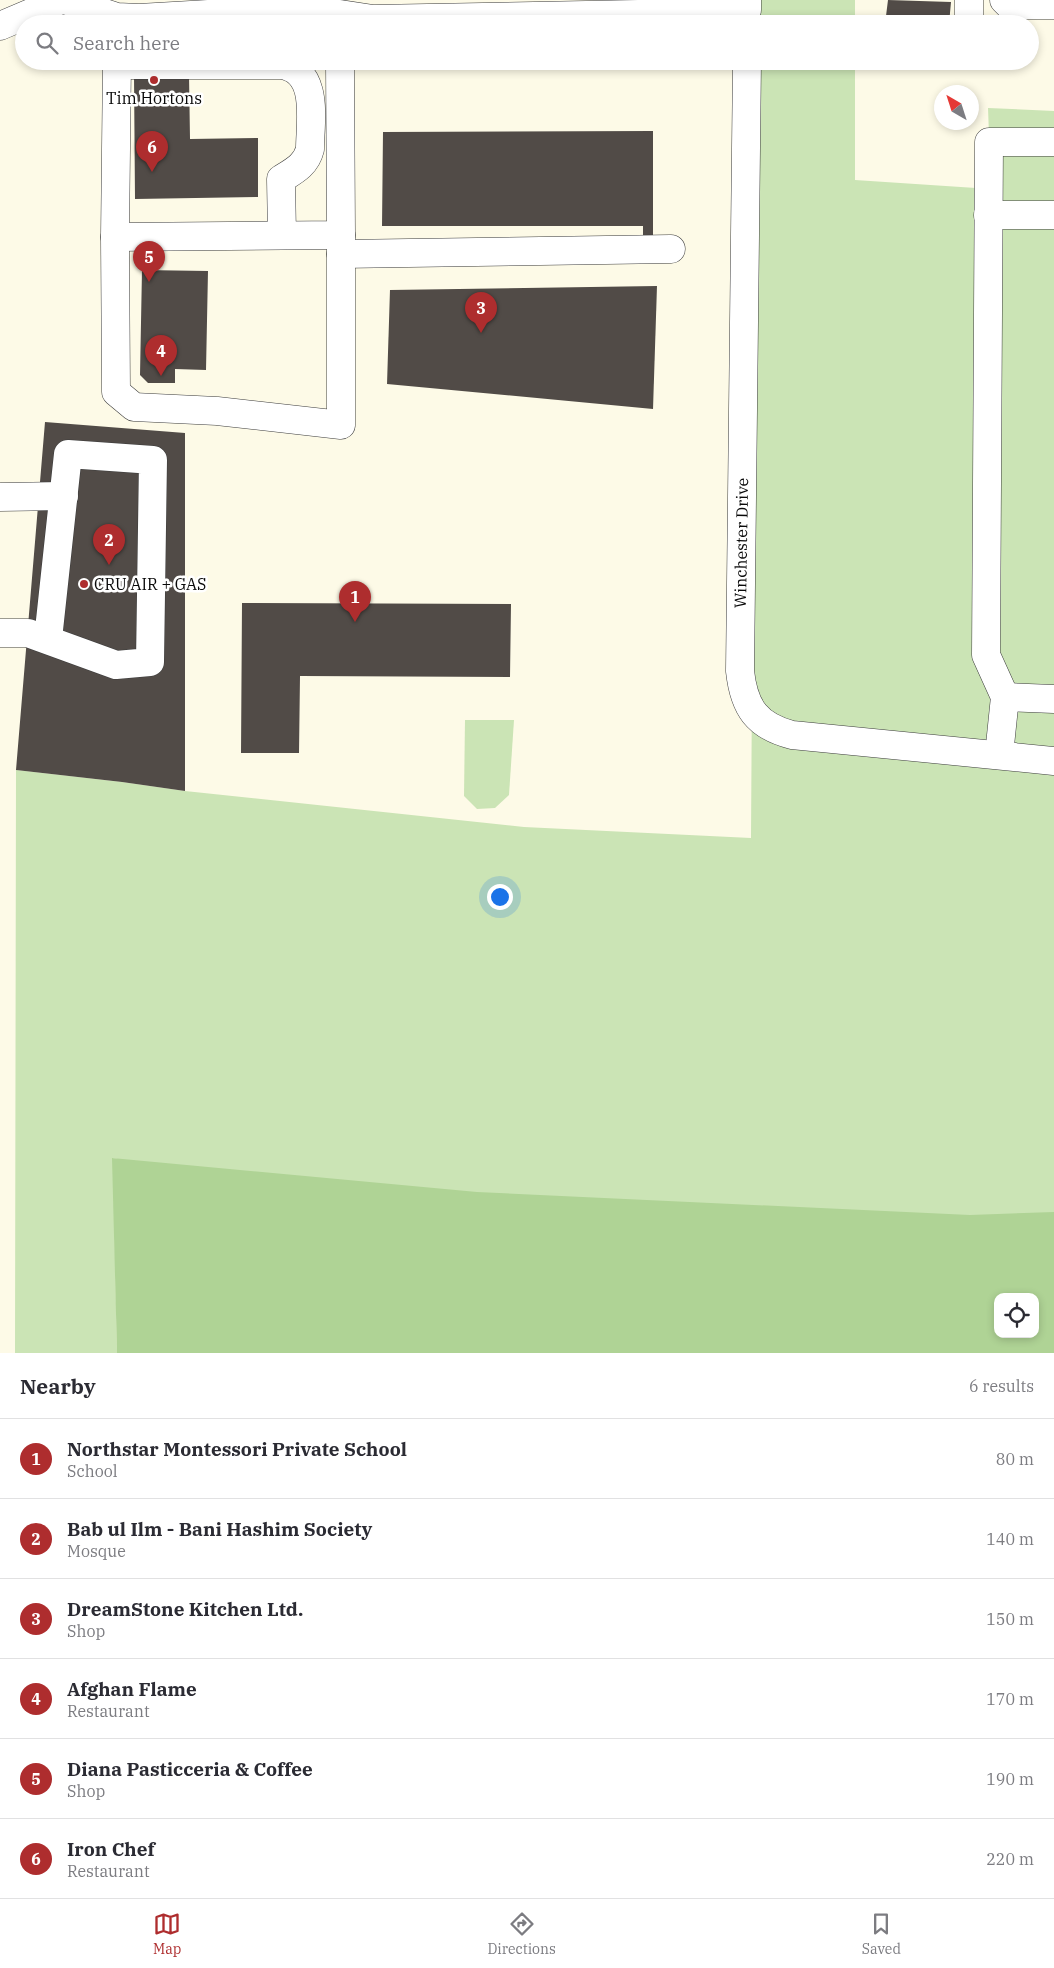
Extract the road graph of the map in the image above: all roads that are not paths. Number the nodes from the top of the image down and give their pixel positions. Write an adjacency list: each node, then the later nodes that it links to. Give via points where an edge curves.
1 (62, 0): 9 (street); 10 (street)
2 (969, 0): 13 (street)
3 (1007, 2): 4 (street)
4 (1054, 5)
5 (225, 6): 8 (street); 11 (street)
6 (638, 7): 7 (street); 12 (street)
7 (747, 11)
8 (340, 13)
9 (26, 15)
10 (103, 15)
11 (160, 15)
12 (461, 15)
13 (969, 15)
14 (15, 20): 15 (street)
15 (0, 26)
16 (117, 70): 24 (street)
17 (293, 70): 23 (street, via 305,80 311,97 310,149 304,162 281,179)
18 (340, 70): 25 (street)
19 (746, 70): 33 (street, Winchester Drive, via 740,671 744,694 760,721 792,735)
20 (1054, 142): 21 (street, via 989,142)
21 (988, 215): 22 (street); 31 (street, via 986,655)
22 (1054, 215)
23 (282, 235): 24 (street); 25 (street)
24 (115, 236): 25 (street, via 116,392 134,407 217,411 341,425)
25 (341, 245): 26 (street)
26 (671, 249)
27 (64, 496): 28 (street); 30 (street); 30 (street, via 68,454 154,460 150,662 116,665)
28 (0, 497)
29 (0, 633): 30 (street, via 28,633)
30 (48, 639)
31 (1005, 697): 32 (street); 33 (street)
32 (1054, 699)
33 (999, 755): 34 (street, Winchester Drive)
34 (1054, 760)

